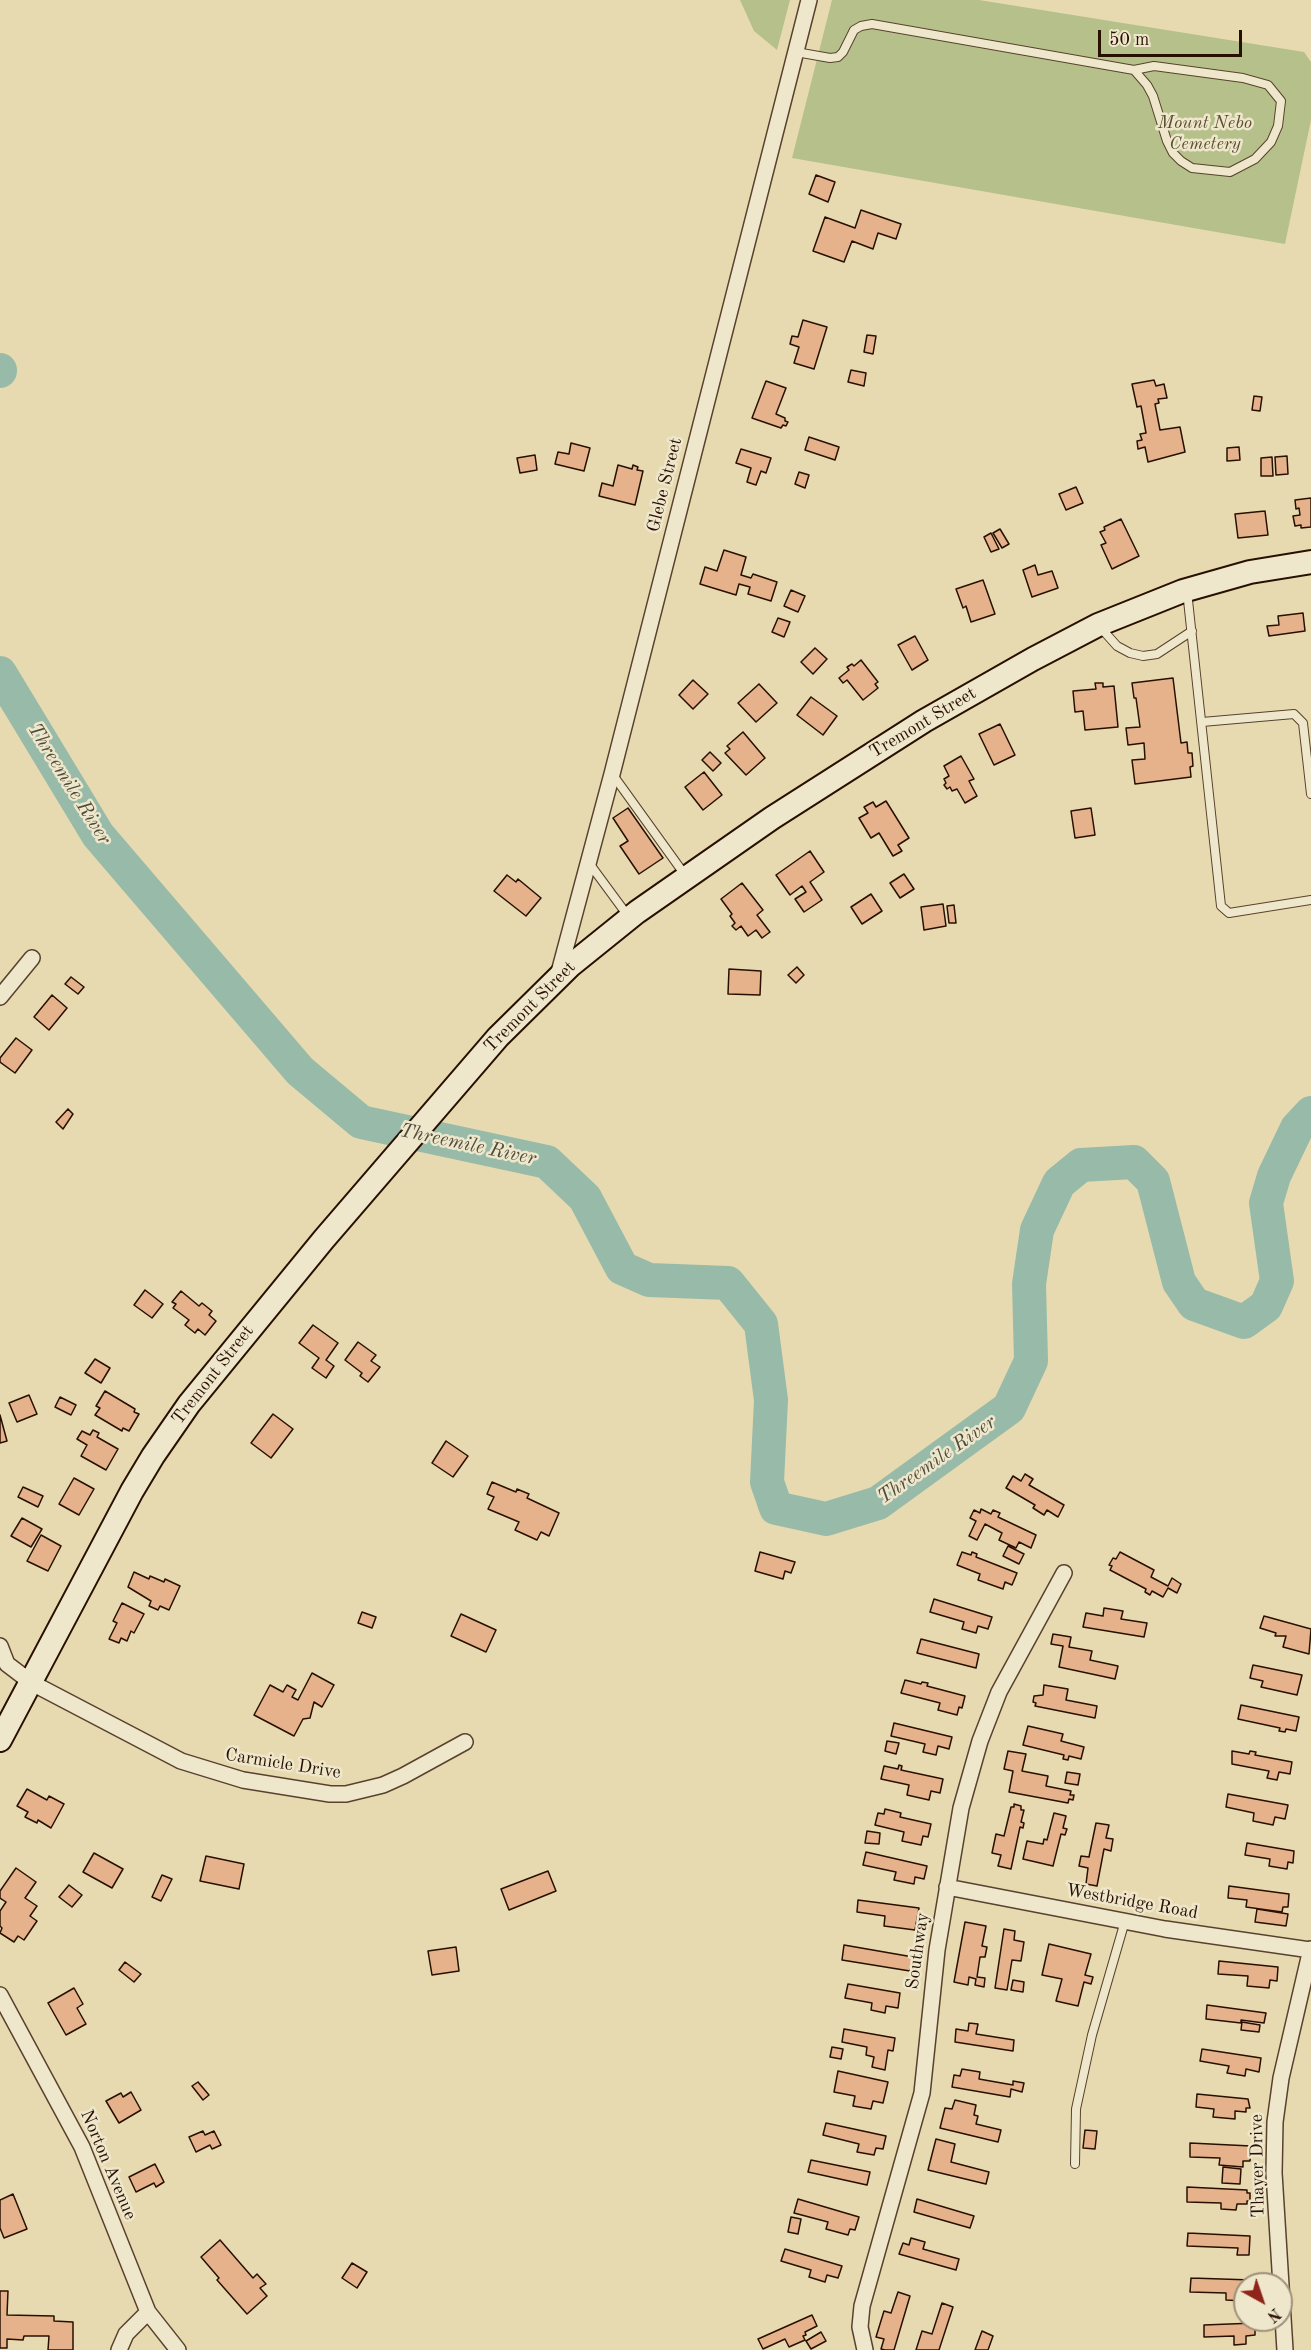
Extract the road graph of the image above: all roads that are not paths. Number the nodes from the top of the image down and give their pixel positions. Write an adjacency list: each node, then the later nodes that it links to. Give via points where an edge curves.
1 (809, 0): 2 (street, Glebe Street)
2 (796, 52): 3 (lane, via 838,57 854,30 872,24); 9 (street, Glebe Street)
3 (1134, 70): 3 (lane, via 1154,66 1243,78 1268,86 1281,101 1278,126 1271,142 1255,159 1230,172 1192,168 1173,153 1153,96)
4 (1311, 562): 5 (main road, Tremont Street)
5 (1187, 589): 6 (main road, Tremont Street); 7 (lane)
6 (1098, 625): 7 (lane, via 1117,646 1143,656 1157,654); 12 (main road, Tremont Street, via 924,721)
7 (1192, 631): 8 (lane)
8 (1202, 722): 10 (lane, via 1294,714 1304,723); 13 (lane, via 1221,906 1229,913)
9 (612, 774): 11 (street, Glebe Street); 12 (lane)
10 (1311, 794)
11 (588, 862): 14 (lane); 16 (street, Glebe Street)
12 (687, 877): 14 (main road, Tremont Street)
13 (1311, 900)
14 (629, 918): 16 (main road, Tremont Street)
15 (32, 958): 17 (street)
16 (556, 980): 20 (main road, Tremont Street, via 498,1036 377,1177 217,1367 169,1431 132,1491)
17 (0, 997)
18 (1064, 1573): 23 (street, Southway, via 999,1692 980,1741 961,1808)
19 (0, 1646): 20 (street, Carmicle Drive, via 7,1664)
20 (32, 1683): 21 (main road, Tremont Street); 22 (street, Carmicle Drive, via 181,1761 243,1780 330,1794 383,1785)
21 (0, 1740)
22 (465, 1742)
23 (947, 1887): 24 (street, Westbridge Road); 31 (street, Southway, via 922,2093 862,2306 860,2327)
24 (1125, 1921): 25 (street, Westbridge Road); 27 (lane, via 1076,2109)
25 (1311, 1950): 32 (street, Thayer Drive, via 1281,2078 1275,2122 1274,2173)
26 (0, 1995): 28 (street, Norton Avenue, via 82,2147)
27 (1075, 2164)
28 (148, 2312): 29 (street, via 126,2334); 30 (street, Norton Avenue)
29 (119, 2350)
30 (178, 2350)
31 (865, 2350)
32 (1285, 2350)

